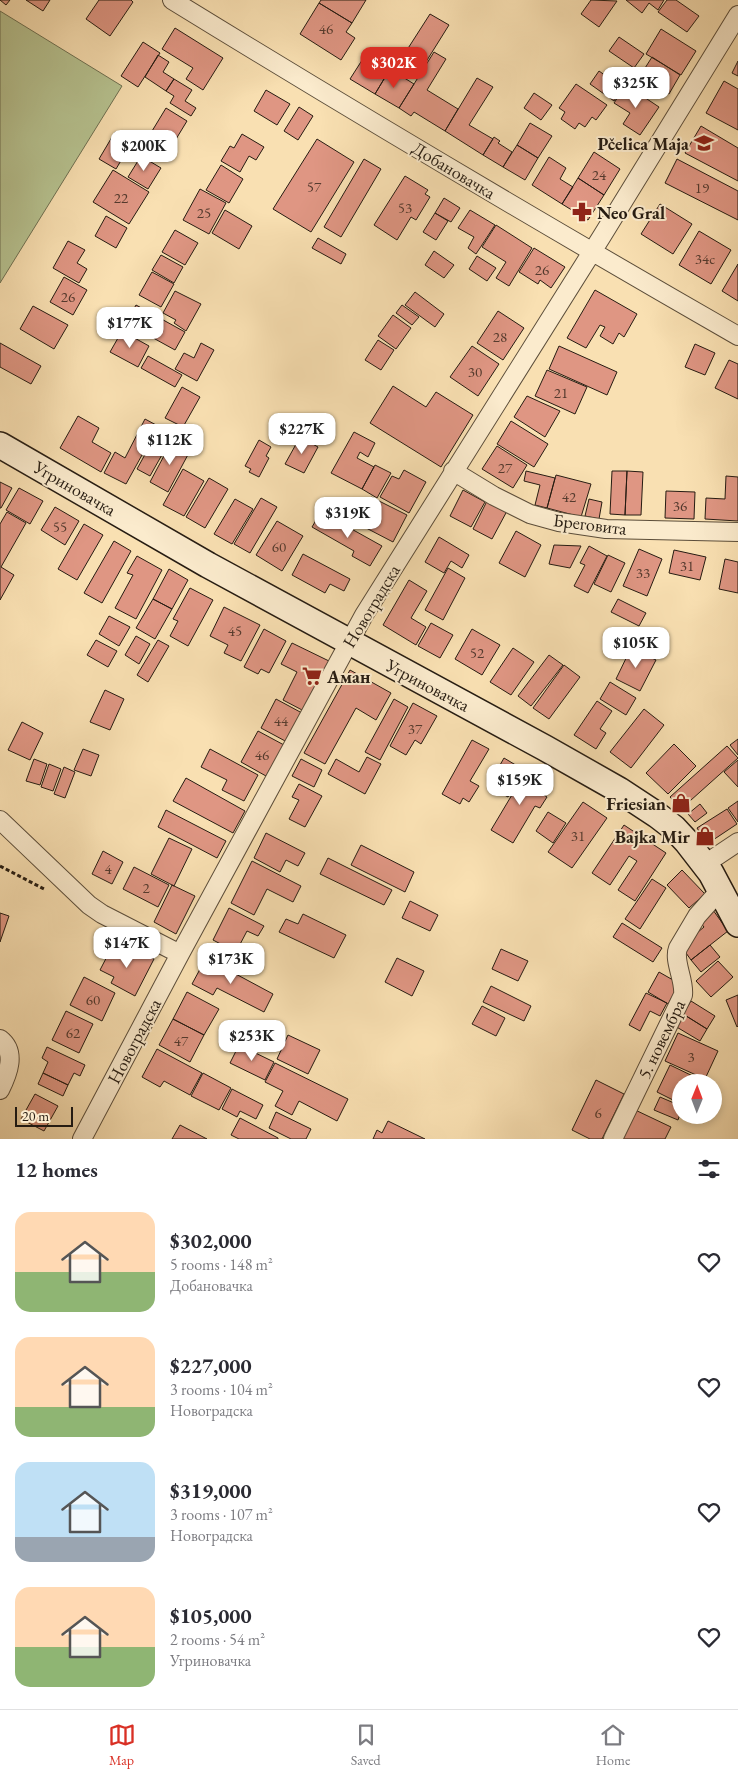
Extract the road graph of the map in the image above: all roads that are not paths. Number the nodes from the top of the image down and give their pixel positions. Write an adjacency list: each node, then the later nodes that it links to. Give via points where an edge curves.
1 (172, 0): 3 (street, Добановачка)
2 (738, 15): 3 (street, Новоградска)
3 (591, 252): 4 (street, Добановачка); 6 (street, Новоградска)
4 (738, 336)
5 (0, 445): 8 (main road, Угриновачка)
6 (453, 471): 7 (street, Бреговита, via 530,514 559,522 606,529); 8 (street, Новоградска)
7 (738, 532)
8 (348, 642): 11 (main road, Угриновачка, via 619,790 674,828); 14 (street, Новоградска)
9 (0, 820): 14 (street, via 89,905)
10 (738, 842): 11 (street)
11 (705, 864): 12 (main road, Угриновачка)
12 (721, 889): 13 (main road, Угриновачка); 18 (street, 5. новембра, via 697,916 678,948 676,954 683,980 683,996)
13 (738, 924)
14 (180, 954): 17 (street, Новоградска)
15 (0, 1039): 16 (street, via 10,1056 8,1072)
16 (0, 1090)
17 (82, 1139)
18 (612, 1139)

